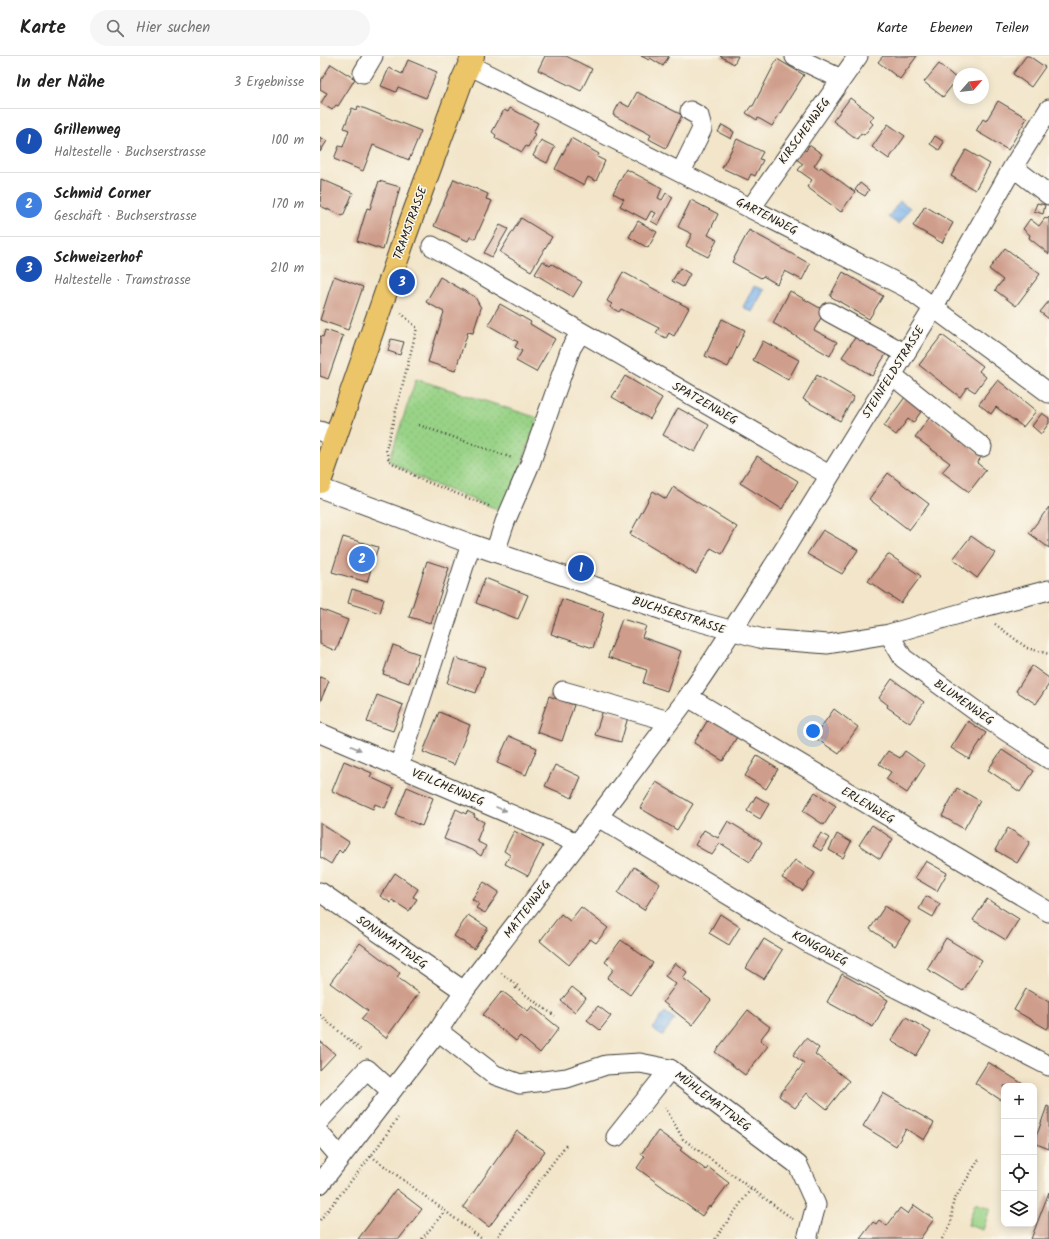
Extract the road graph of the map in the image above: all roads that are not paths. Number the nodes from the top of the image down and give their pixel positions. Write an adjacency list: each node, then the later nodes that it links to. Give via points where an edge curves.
1 (373, 56): 5 (street)
2 (858, 56): 6 (street, KIRSCHENWEG)
3 (795, 57): 6 (street)
4 (471, 60): 10 (street, GARTENWEG); 20 (main road, TRAMSTRASSE)
5 (363, 73)
6 (842, 79): 12 (street, KIRSCHENWEG)
7 (1049, 110): 9 (street, STEINFELDSTRASSE)
8 (690, 111): 10 (street, via 699,116 702,129)
9 (1013, 167): 11 (street); 14 (street, STEINFELDSTRASSE)
10 (682, 172): 12 (street, GARTENWEG)
11 (1049, 195)
12 (751, 208): 14 (street, GARTENWEG, via 906,288)
13 (432, 246): 16 (street, SPATZENWEG)
14 (934, 307): 17 (street, STEINFELDSTRASSE); 19 (street, GARTENWEG)
15 (829, 312): 17 (street)
16 (581, 332): 22 (street, SPATZENWEG); 26 (street, via 571,348 530,464)
17 (904, 353): 18 (street, STEINFELDSTRASSE)
18 (892, 375): 21 (street); 22 (street, STEINFELDSTRASSE)
19 (1049, 393)
20 (328, 434): 23 (main road, TRAMSTRASSE)
21 (982, 447)
22 (829, 475): 28 (street, STEINFELDSTRASSE)
23 (320, 482)
24 (320, 488): 25 (street, BUCHSERSTRASSE)
25 (471, 544): 26 (street, BUCHSERSTRASSE); 35 (street)
26 (495, 552): 28 (street, BUCHSERSTRASSE)
27 (1049, 590): 29 (street, BUCHSERSTRASSE)
28 (731, 631): 29 (street, BUCHSERSTRASSE, via 763,639 828,644); 31 (street, MATTENWEG)
29 (889, 634): 34 (street, BLUMENWEG, via 904,658 980,714)
30 (563, 691): 32 (street)
31 (688, 697): 32 (street, MATTENWEG); 39 (street, ERLENWEG)
32 (669, 721): 36 (street, MATTENWEG)
33 (320, 733): 35 (street, VEILCHENWEG, one-way to 35)
34 (1049, 759)
35 (399, 766): 37 (street, VEILCHENWEG, one-way to 37, via 566,838)
36 (598, 817): 37 (street, MATTENWEG); 42 (street, KONGOWEG, via 812,945)
37 (575, 845): 40 (street, MATTENWEG)
38 (320, 892): 40 (street, SONNMATTWEG)
39 (1049, 912)
40 (464, 991): 41 (street, MATTENWEG)
41 (438, 1031): 43 (street, MÜHLEMATTWEG, via 495,1075 520,1084 568,1078 606,1064 640,1063); 44 (street, MATTENWEG)
42 (1049, 1066)
43 (670, 1069): 47 (street); 50 (street, MÜHLEMATTWEG, via 798,1165 816,1205)
44 (391, 1091): 45 (street, via 367,1069); 48 (street, MATTENWEG)
45 (320, 1120)
46 (320, 1134): 48 (street)
47 (616, 1137)
48 (340, 1157): 49 (street, MATTENWEG)
49 (320, 1184)
50 (812, 1236)

